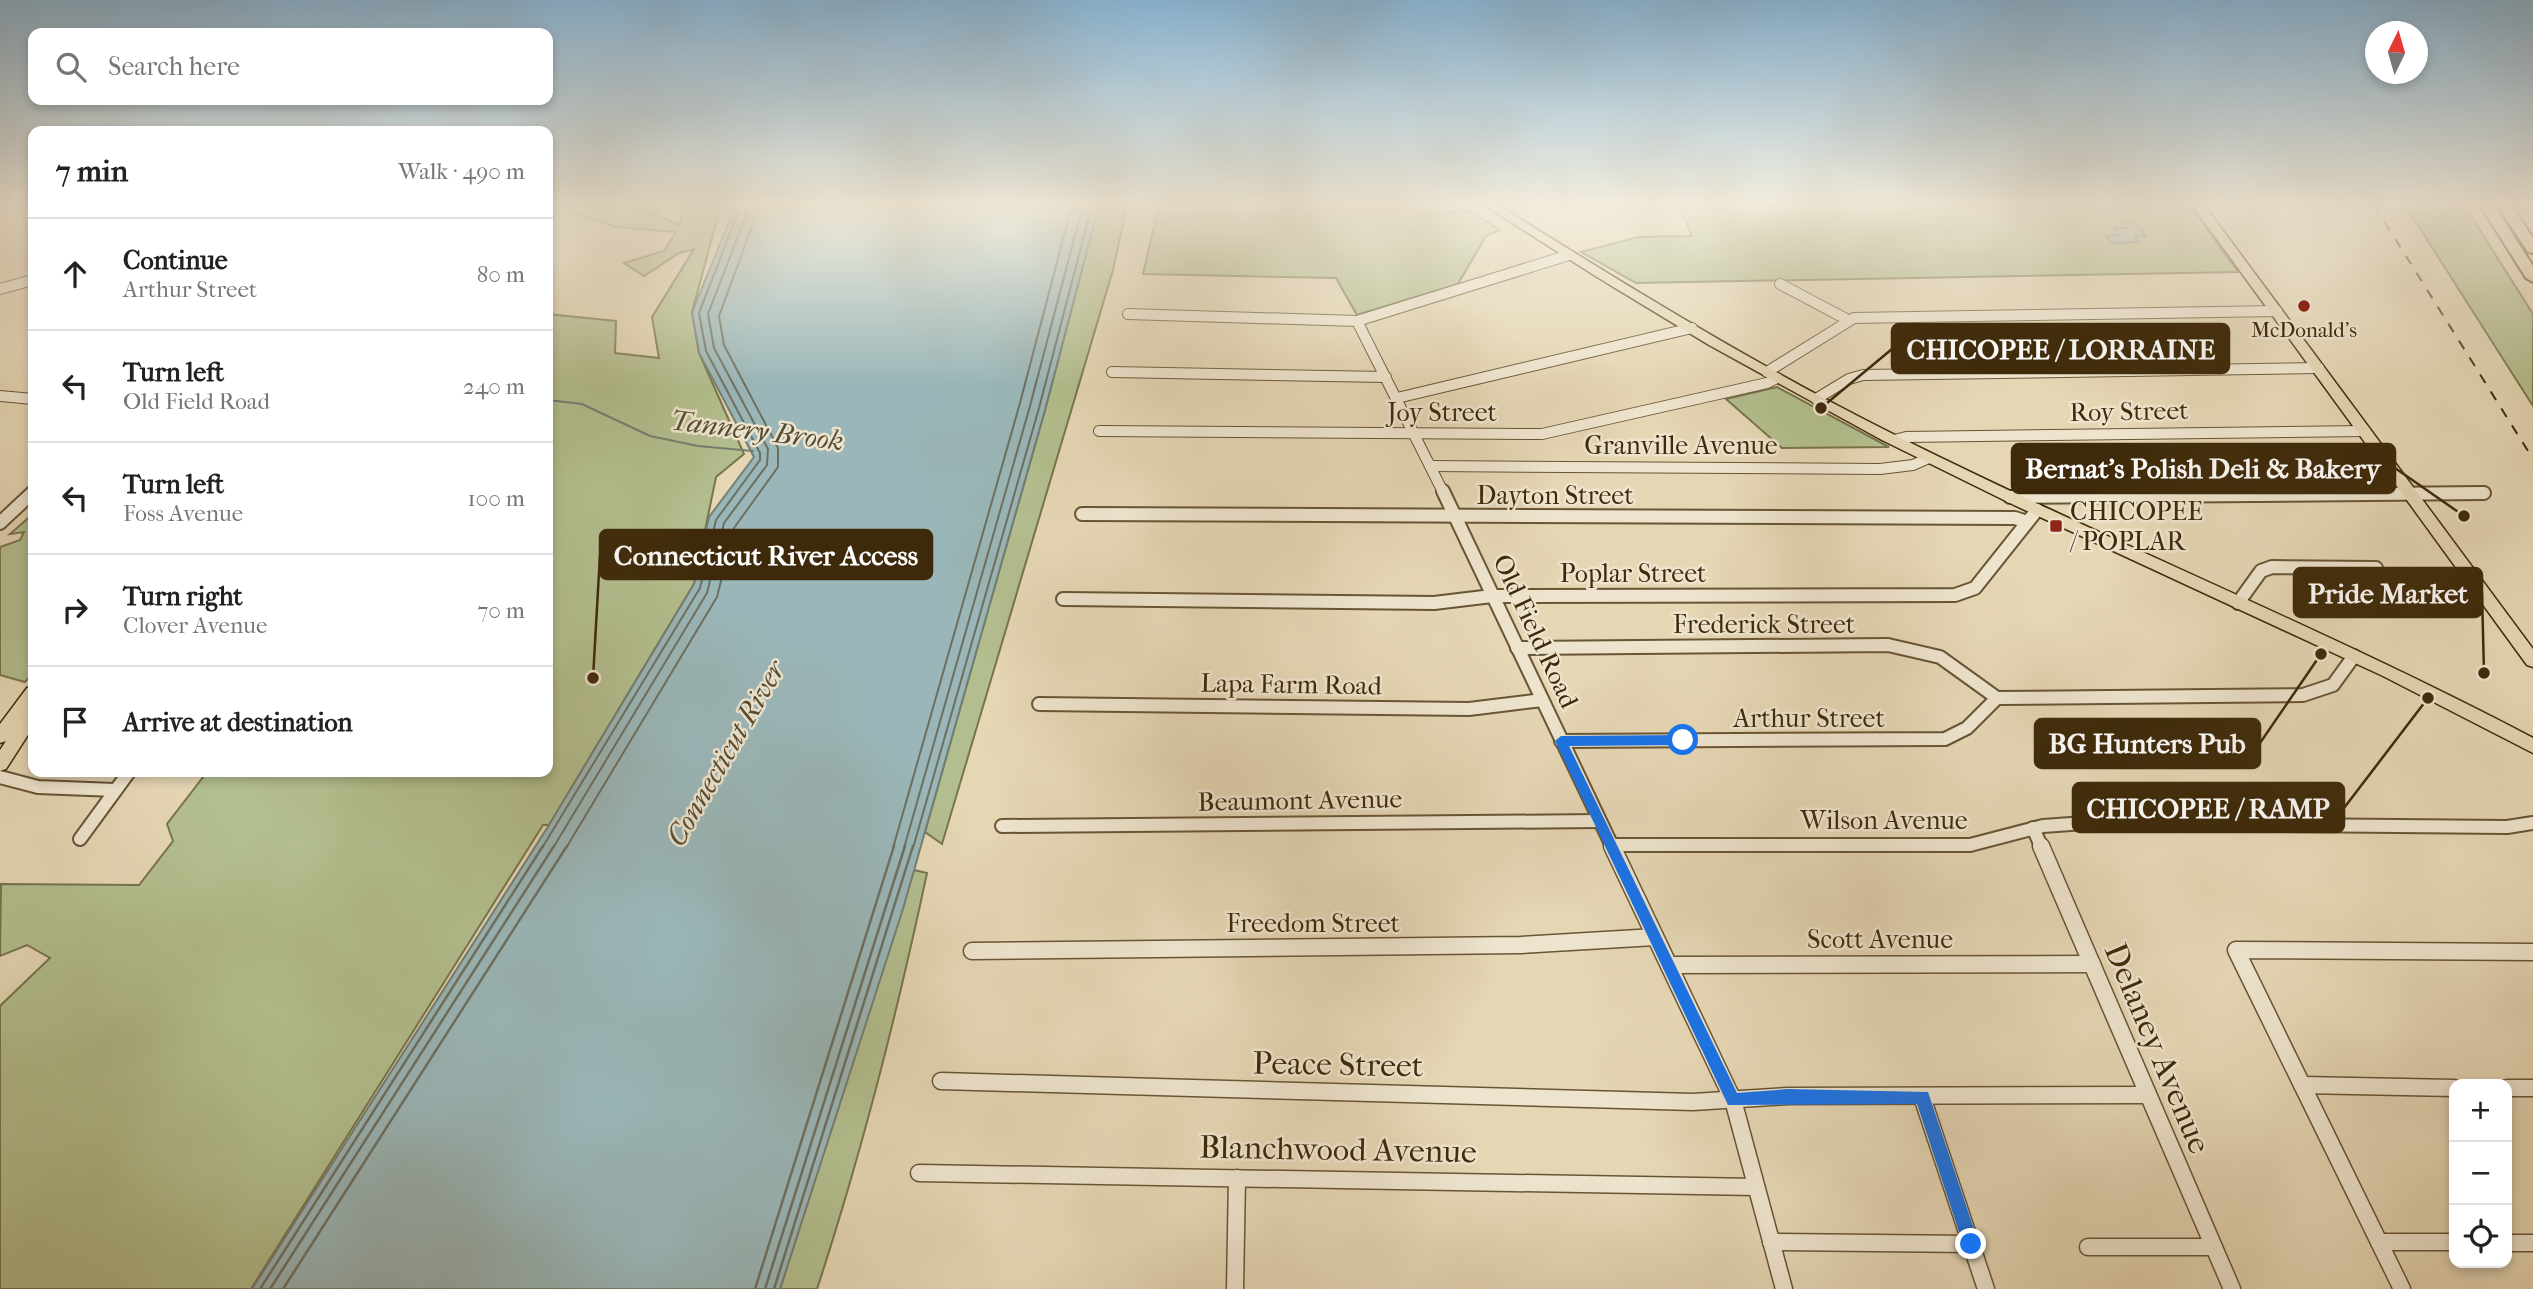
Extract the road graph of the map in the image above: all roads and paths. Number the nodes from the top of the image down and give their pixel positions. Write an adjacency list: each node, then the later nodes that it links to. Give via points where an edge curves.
1 (1536, 265): 10 (street)
2 (1586, 265): 11 (main road)
3 (2243, 265): 7 (main road)
4 (28, 281): 6 (street)
5 (1780, 284): 9 (street)
6 (0, 289)
7 (2277, 311): 9 (street); 12 (main road)
8 (1128, 314): 10 (street)
9 (1848, 320): 14 (street)
10 (1357, 321): 15 (street, Old Field Road)
11 (1692, 328): 14 (main road); 17 (street)
12 (2319, 368): 19 (street, via 1863,375); 21 (main road)
13 (1112, 372): 15 (street)
14 (1772, 375): 19 (main road); 22 (street, Joy Street, via 1566,430)
15 (1386, 377): 17 (street, Old Field Road)
16 (0, 396): 18 (street)
17 (1397, 398): 22 (street, Old Field Road)
18 (28, 399)
19 (1816, 399): 23 (main road)
20 (1099, 431): 22 (street, Joy Street)
21 (2365, 431): 23 (street, Roy Street); 27 (main road)
22 (1416, 435): 25 (street, Old Field Road)
23 (1894, 440): 24 (main road)
24 (1929, 458): 25 (street, Granville Avenue, via 1880,469); 28 (main road)
25 (1430, 466): 32 (street, Old Field Road)
26 (2484, 493): 27 (street)
27 (2412, 495): 28 (street); 40 (main road)
28 (2010, 496): 31 (main road)
29 (28, 497): 33 (street)
30 (1082, 514): 32 (street, Dayton Street)
31 (2032, 516): 32 (street, Dayton Street); 35 (street, Poplar Street, via 1975,588 1959,595); 37 (main road)
32 (1455, 517): 35 (street, Old Field Road)
33 (0, 523)
34 (2376, 568): 37 (street, via 2272,567 2260,571)
35 (1492, 596): 36 (street, Poplar Street, via 1434,603); 38 (street, Old Field Road)
36 (1063, 599)
37 (2238, 603): 39 (main road)
38 (1517, 648): 41 (street, Frederick Street, via 1888,645 1940,657); 42 (street, Old Field Road)
39 (2354, 656): 41 (street, via 2333,685 2303,695); 47 (main road)
40 (2533, 660)
41 (1997, 698): 46 (street, Arthur Street, via 1960,735 1940,740)
42 (1542, 700): 44 (street, Lapa Farm Road, via 1469,709); 46 (street, Old Field Road)
43 (28, 701): 48 (main road)
44 (1039, 704)
45 (28, 720): 48 (main road)
46 (1561, 741): 52 (street, Old Field Road)
47 (2533, 746)
48 (2, 750)
49 (0, 777): 51 (street, via 8,782)
50 (125, 777): 51 (street)
51 (115, 790): 56 (street)
52 (1599, 821): 54 (street, Beaumont Avenue); 57 (street, Old Field Road)
53 (2533, 823): 55 (street, Wilson Avenue, via 2507,827 2085,823)
54 (1002, 825)
55 (2034, 828): 57 (street, Wilson Avenue, via 1970,845); 61 (street, Delaney Avenue)
56 (80, 839)
57 (1611, 845): 58 (street, Old Field Road)
58 (1655, 937): 59 (street, Freedom Street, via 1495,946); 62 (street, Old Field Road)
59 (972, 951)
60 (2533, 951): 64 (street, via 2236,950)
61 (2092, 964): 62 (street, Scott Avenue); 68 (street, Delaney Avenue)
62 (1669, 965): 70 (street, Old Field Road)
63 (941, 1081): 70 (street, Peace Street)
64 (2302, 1086): 65 (street); 75 (street)
65 (2449, 1087)
66 (2512, 1088): 67 (street)
67 (2533, 1088)
68 (2147, 1095): 69 (street, Peace Street); 81 (street, Delaney Avenue)
69 (1922, 1097): 70 (street, Peace Street); 79 (street)
70 (1733, 1100): 73 (street, Old Field Road)
71 (919, 1173): 72 (street, Blanchwood Avenue)
72 (1237, 1178): 73 (street, Blanchwood Avenue); 82 (street)
73 (1756, 1187): 74 (street, Old Field Road)
74 (1771, 1242): 79 (street); 83 (street, Old Field Road)
75 (2379, 1242): 76 (street); 86 (street)
76 (2449, 1242)
77 (2512, 1243): 78 (street)
78 (2533, 1243)
79 (1971, 1244): 84 (street)
80 (2088, 1247): 81 (street)
81 (2213, 1247): 85 (street, Delaney Avenue)
82 (1235, 1289)
83 (1784, 1289)
84 (1986, 1289)
85 (2232, 1289)
86 (2402, 1289)

